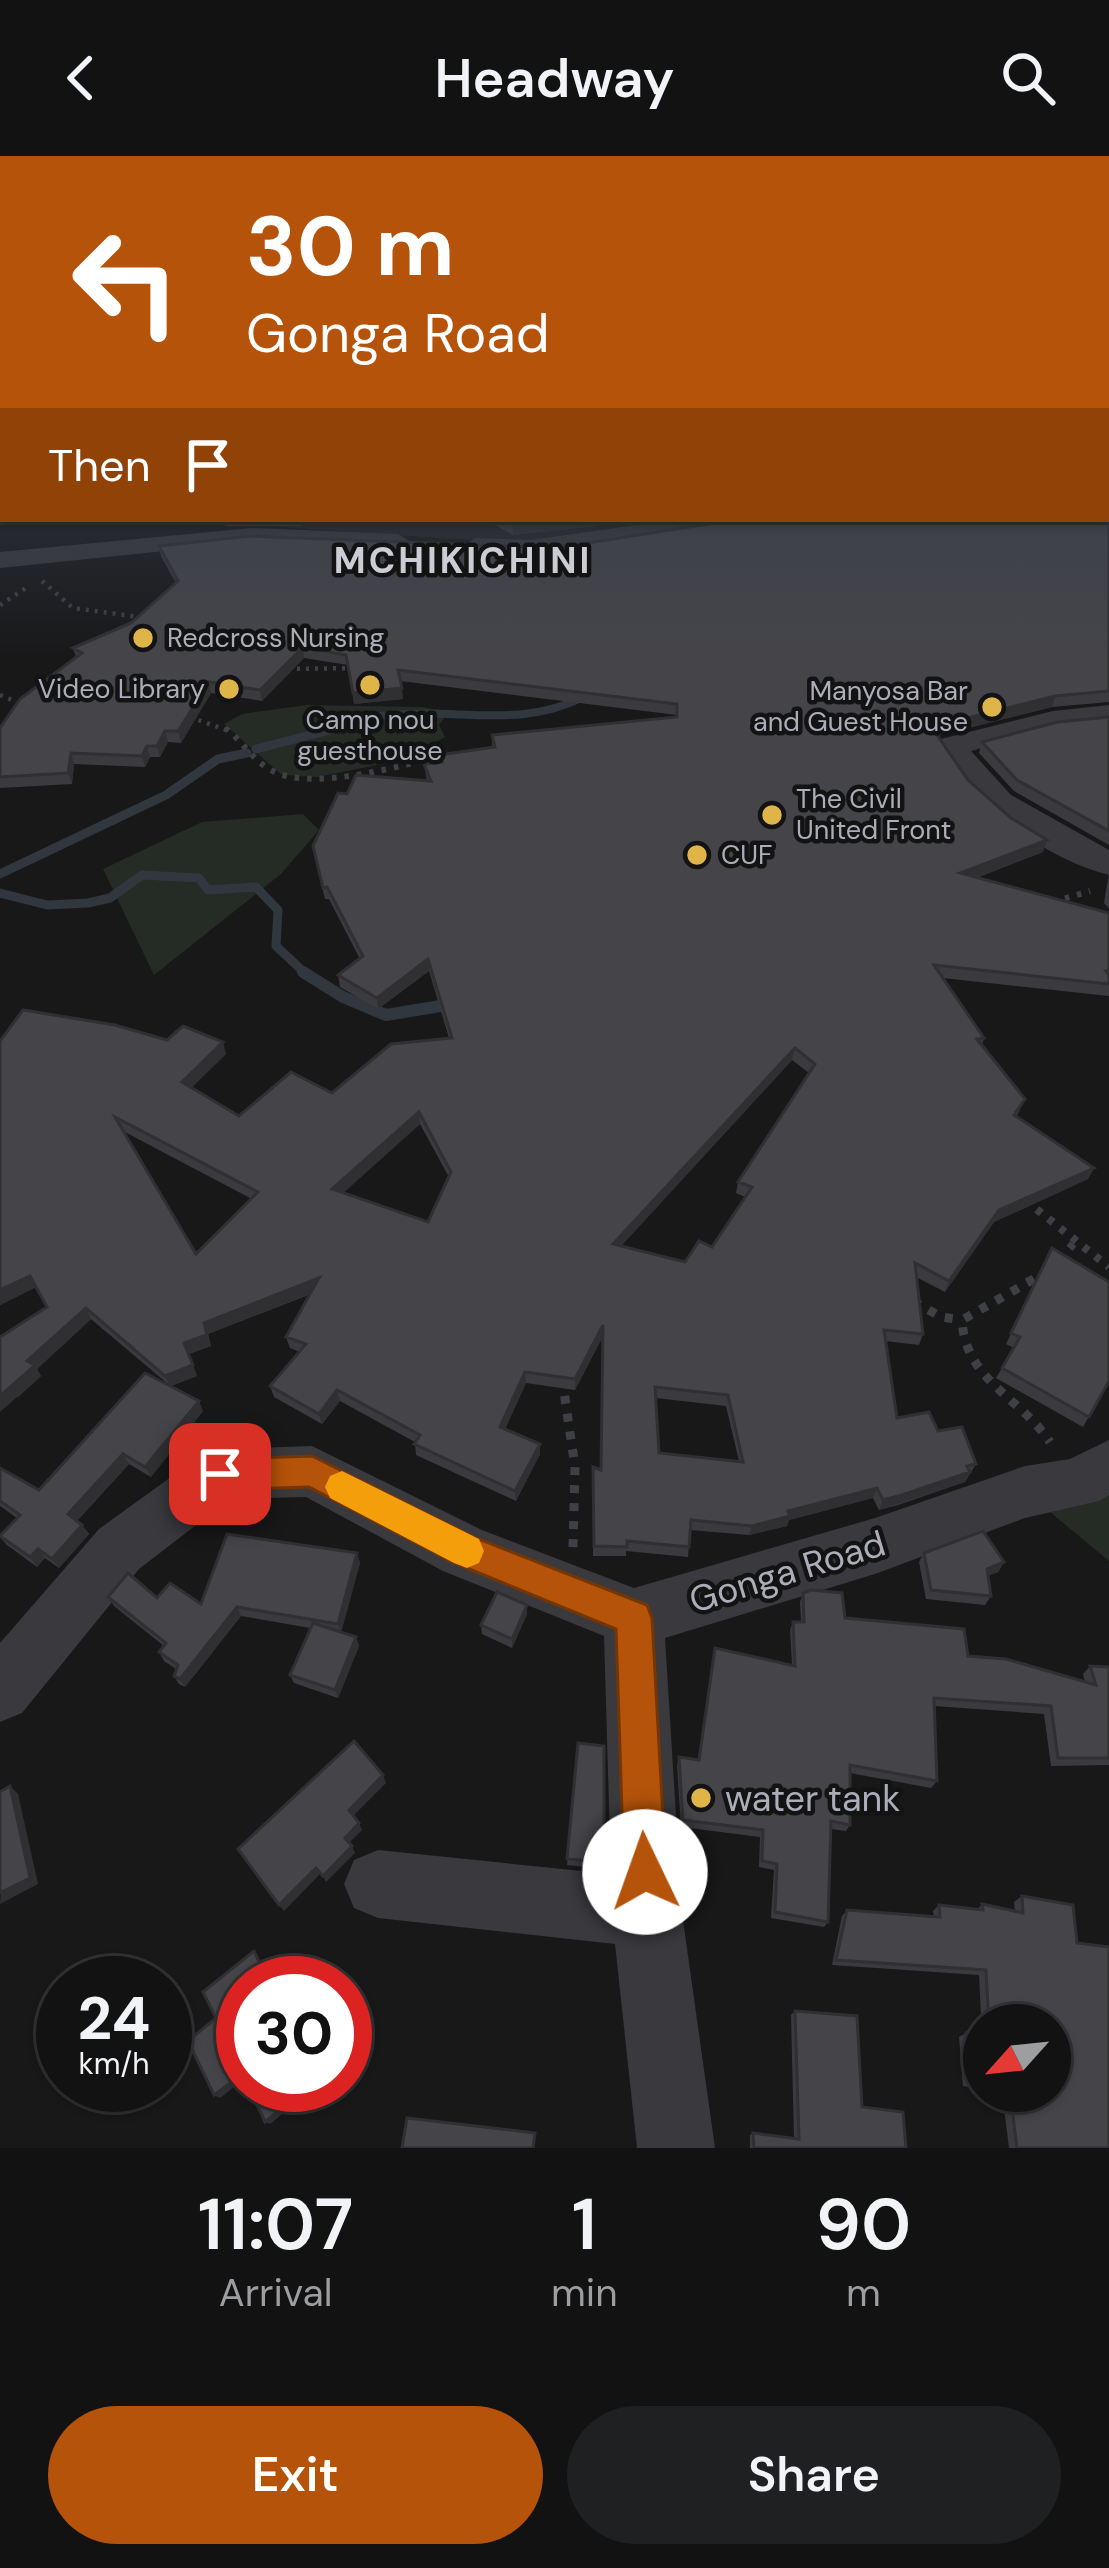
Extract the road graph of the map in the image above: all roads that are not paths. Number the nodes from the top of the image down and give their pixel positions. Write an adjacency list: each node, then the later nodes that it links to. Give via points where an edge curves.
1 (709, 522): 3 (street, via 531,548)
2 (415, 543): 4 (street, via 252,536)
3 (458, 545)
4 (0, 560)
5 (1109, 714): 6 (street, via 952,746 963,770 1001,805)
6 (1107, 878)
7 (1094, 1474): 8 (street, Gonga Road, via 875,1546)
8 (605, 1608): 9 (street, via 464,1550 312,1472 220,1474 119,1549); 11 (street)
9 (0, 1690)
10 (378, 1884): 11 (street)
11 (647, 1912): 12 (street)
12 (676, 2148)

